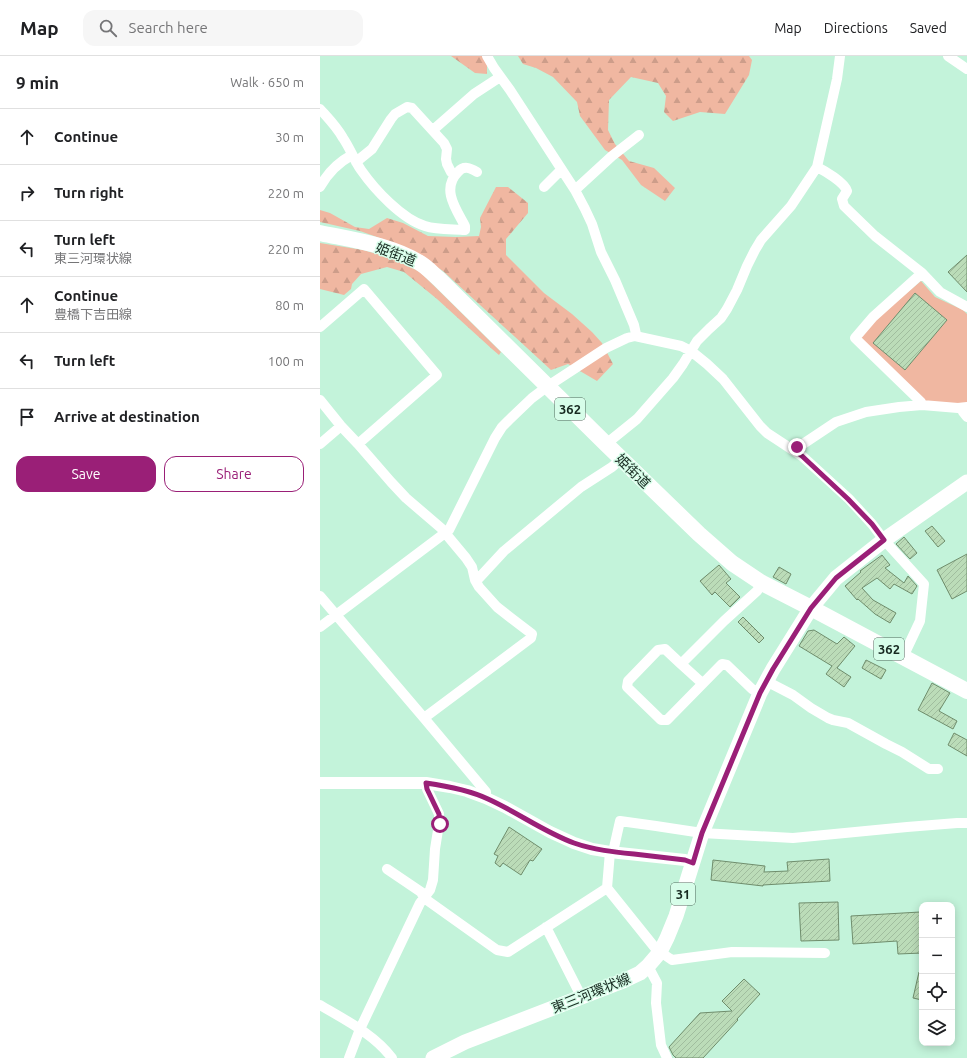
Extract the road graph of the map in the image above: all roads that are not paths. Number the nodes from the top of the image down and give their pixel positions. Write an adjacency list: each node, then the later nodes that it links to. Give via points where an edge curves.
1 (487, 56): 5 (street)
2 (840, 56): 10 (street)
3 (948, 56): 4 (street)
4 (967, 69)
5 (500, 77): 7 (street, via 474,94); 11 (street)
6 (320, 109): 9 (street, via 344,138)
7 (433, 130): 9 (street, via 412,108 407,107 395,114 372,149); 13 (street, via 447,149 447,164)
8 (639, 135): 16 (street)
9 (354, 158): 13 (street, via 387,200 413,220 426,226 465,230 450,192); 14 (street, via 345,159 332,170)
10 (817, 167): 18 (street, via 845,186 847,191 842,199 844,206 875,236); 22 (street, via 791,206 761,240 728,309)
11 (561, 170): 15 (street); 16 (street)
12 (478, 172): 13 (street, via 468,167 461,168)
13 (455, 175)
14 (320, 187)
15 (544, 187)
16 (575, 190): 21 (street, via 634,325)
17 (320, 233): 23 (highway, 姫街道 / 362, via 385,248 421,264 445,284)
18 (922, 273): 19 (street, via 940,292); 25 (street, via 873,317 855,338)
19 (967, 307)
20 (320, 327): 29 (street, via 364,289 437,375)
21 (635, 336): 22 (street, via 681,346); 23 (street, via 606,348)
22 (691, 351): 30 (street, via 673,378 637,419); 31 (street, via 723,379 763,430)
23 (548, 386): 30 (highway, 姫街道 / 362); 34 (street, via 532,398 494,438)
24 (320, 400): 27 (street)
25 (922, 405): 26 (street); 31 (street, via 866,412 836,422)
26 (966, 410)
27 (341, 426): 28 (street); 29 (street)
28 (320, 444)
29 (358, 444): 34 (street, via 406,498)
30 (606, 444): 32 (highway, 姫街道 / 362)
31 (794, 450): 35 (street, via 848,499)
32 (621, 459): 36 (street, via 581,487 504,551); 37 (highway, 姫街道 / 362, via 698,534 732,563)
33 (967, 482): 35 (main road, 東三河環状線)
34 (445, 533): 36 (street, via 472,567); 40 (street)
35 (884, 540): 39 (main road, 東三河環状線, via 836,578); 42 (street, via 924,584 920,621)
36 (475, 580): 47 (street, via 497,607 532,634 531,638)
37 (762, 582): 39 (highway, 姫街道 / 362); 43 (street, via 757,591)
38 (320, 596): 40 (street)
39 (811, 608): 42 (highway, 姫街道 / 362); 45 (main road, 東三河環状線 / 31)
40 (335, 615): 41 (street); 47 (street)
41 (320, 626)
42 (903, 657): 46 (highway, 姫街道 / 362)
43 (681, 664): 44 (street); 44 (street, via 665,649 658,650 628,682 627,687 661,720 667,720)
44 (702, 684): 45 (street, via 722,664 727,665 752,689)
45 (763, 687): 48 (street, via 793,696 828,718 848,723 929,769); 53 (main road, 東三河環状線 / 31)
46 (967, 691)
47 (424, 718): 51 (street, via 486,792)
48 (938, 769)
49 (320, 783): 50 (street)
50 (426, 783): 51 (street); 58 (street, via 439,814 440,824 433,880)
51 (486, 798): 54 (street, via 574,843)
52 (967, 823): 53 (street, via 793,838)
53 (702, 833): 54 (street, via 620,821); 55 (main road, 東三河環状線 / 31)
54 (611, 852): 55 (street); 57 (street)
55 (693, 863): 60 (main road, 東三河環状線 / 31, via 676,916)
56 (387, 869): 58 (street, via 421,892)
57 (607, 888): 59 (street); 60 (street)
58 (424, 898): 59 (street, via 503,952 508,952); 65 (street)
59 (546, 927): 63 (street)
60 (660, 952): 61 (street, via 672,960 732,952); 62 (main road, 東三河環状線 / 31)
61 (825, 953)
62 (648, 966): 63 (main road, 東三河環状線 / 31, via 640,973); 69 (street, via 658,983 656,1003 661,1045)
63 (582, 998): 68 (main road, 東三河環状線 / 31, via 465,1042)
64 (320, 1005): 65 (street)
65 (360, 1029): 66 (street); 67 (street)
66 (349, 1058)
67 (392, 1058)
68 (433, 1058)
69 (667, 1058)

